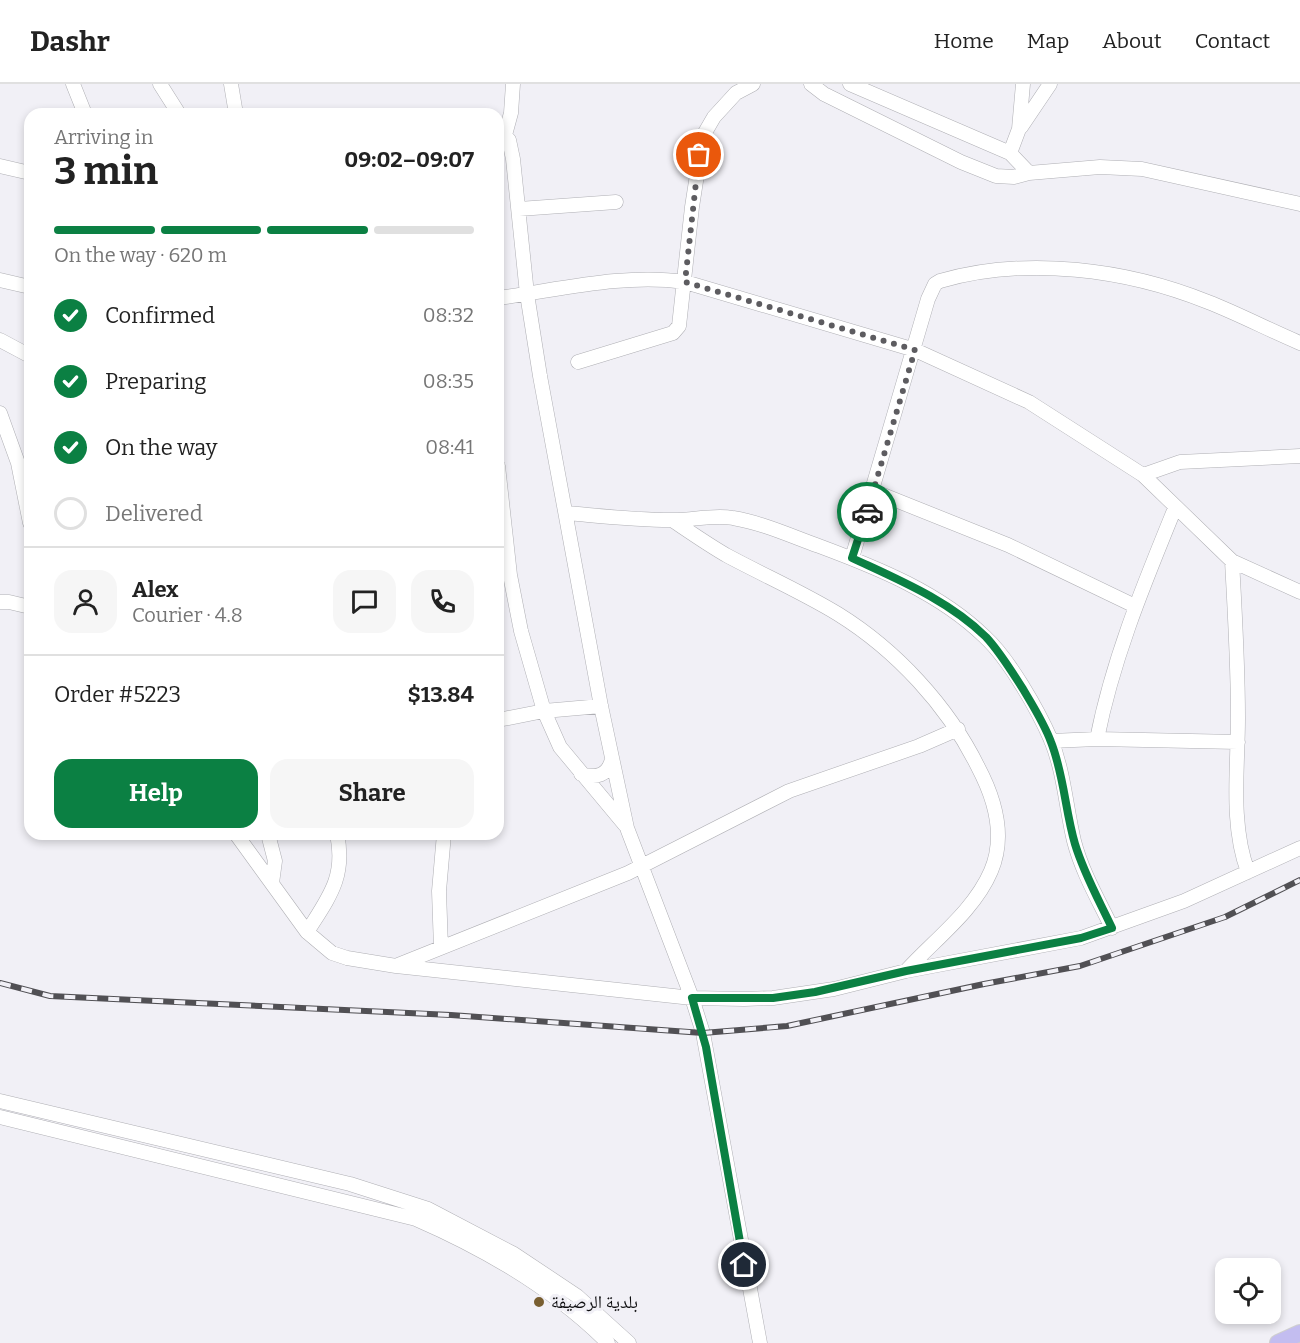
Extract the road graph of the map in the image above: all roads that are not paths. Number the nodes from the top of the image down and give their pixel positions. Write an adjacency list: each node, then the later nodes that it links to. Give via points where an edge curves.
1 (73, 84): 12 (street)
2 (160, 84): 13 (street)
3 (231, 84): 14 (street)
4 (513, 84): 15 (street, via 511,113)
5 (753, 84): 10 (street)
6 (811, 84): 11 (street)
7 (849, 84): 18 (street)
8 (1023, 84): 16 (street)
9 (1050, 84): 16 (street)
10 (734, 88): 26 (street, via 703,136)
11 (826, 89): 21 (street, via 961,162 996,176)
12 (83, 108)
13 (175, 108)
14 (235, 108)
15 (504, 127)
16 (1019, 129): 18 (street)
17 (504, 140): 24 (street, via 513,159)
18 (1010, 153): 21 (street)
19 (0, 166): 20 (street)
20 (24, 171)
21 (1029, 173): 23 (street, via 1100,167 1142,169)
22 (616, 202): 24 (street)
23 (1300, 204)
24 (519, 209): 28 (street)
25 (0, 281): 27 (street)
26 (685, 282): 28 (street, via 651,279); 32 (street); 34 (street, via 681,322 673,333)
27 (24, 286)
28 (527, 294): 29 (street); 41 (street)
29 (504, 297)
30 (0, 340): 33 (street)
31 (1300, 343): 32 (street, via 1176,291 1115,276 1027,266 949,278 935,284)
32 (915, 350): 37 (street, via 1029,402); 38 (street)
33 (24, 353)
34 (578, 362)
35 (0, 413): 39 (street)
36 (1300, 456): 37 (street, via 1180,462)
37 (1143, 475): 40 (street)
38 (873, 491): 44 (street); 49 (street, via 1008,545)
39 (24, 493)
40 (1175, 508): 45 (street); 49 (street)
41 (566, 513): 42 (street); 50 (street)
42 (672, 520): 44 (street, via 731,517); 53 (street, via 724,554 854,625 927,691)
43 (504, 524): 51 (street, via 521,631)
44 (852, 558): 55 (street, via 940,602 987,639 1019,683)
45 (1232, 561): 46 (street); 56 (street)
46 (1300, 592)
47 (0, 602): 48 (street)
48 (24, 606)
49 (1135, 606): 54 (street, via 1112,675)
50 (601, 706): 51 (street); 57 (street)
51 (544, 711): 52 (street); 58 (street, via 560,747)
52 (504, 719)
53 (958, 729): 65 (street, via 789,791); 72 (street, via 994,805 998,828 994,862 971,902)
54 (1097, 739): 55 (street); 56 (street)
55 (1051, 741): 68 (street, via 1063,778 1075,843)
56 (1238, 742): 66 (street, via 1237,819)
57 (612, 759): 58 (street, via 603,775); 59 (street)
58 (581, 774): 59 (street)
59 (627, 828): 65 (street)
60 (240, 840): 67 (street)
61 (270, 840): 67 (street, via 275,861)
62 (338, 840): 69 (street, via 337,881)
63 (443, 840): 70 (street, via 439,891)
64 (1300, 848): 66 (street)
65 (642, 866): 70 (street); 73 (street)
66 (1248, 872): 68 (street)
67 (272, 883): 69 (street)
68 (1112, 928): 72 (street, via 1020,951)
69 (307, 932): 71 (street, via 339,956)
70 (441, 948): 71 (street)
71 (396, 966): 73 (street)
72 (906, 971): 73 (street, via 783,997)
73 (692, 998): 79 (street, via 706,1047)
74 (0, 1101): 76 (street)
75 (0, 1117): 77 (street)
76 (350, 1184): 77 (street); 81 (street, via 428,1209 504,1248 577,1296)
77 (346, 1201): 80 (street, via 416,1219 474,1246 560,1301)
78 (1300, 1333): 82 (main road)
79 (757, 1339)
80 (608, 1343)
81 (629, 1343)
82 (1278, 1343)

